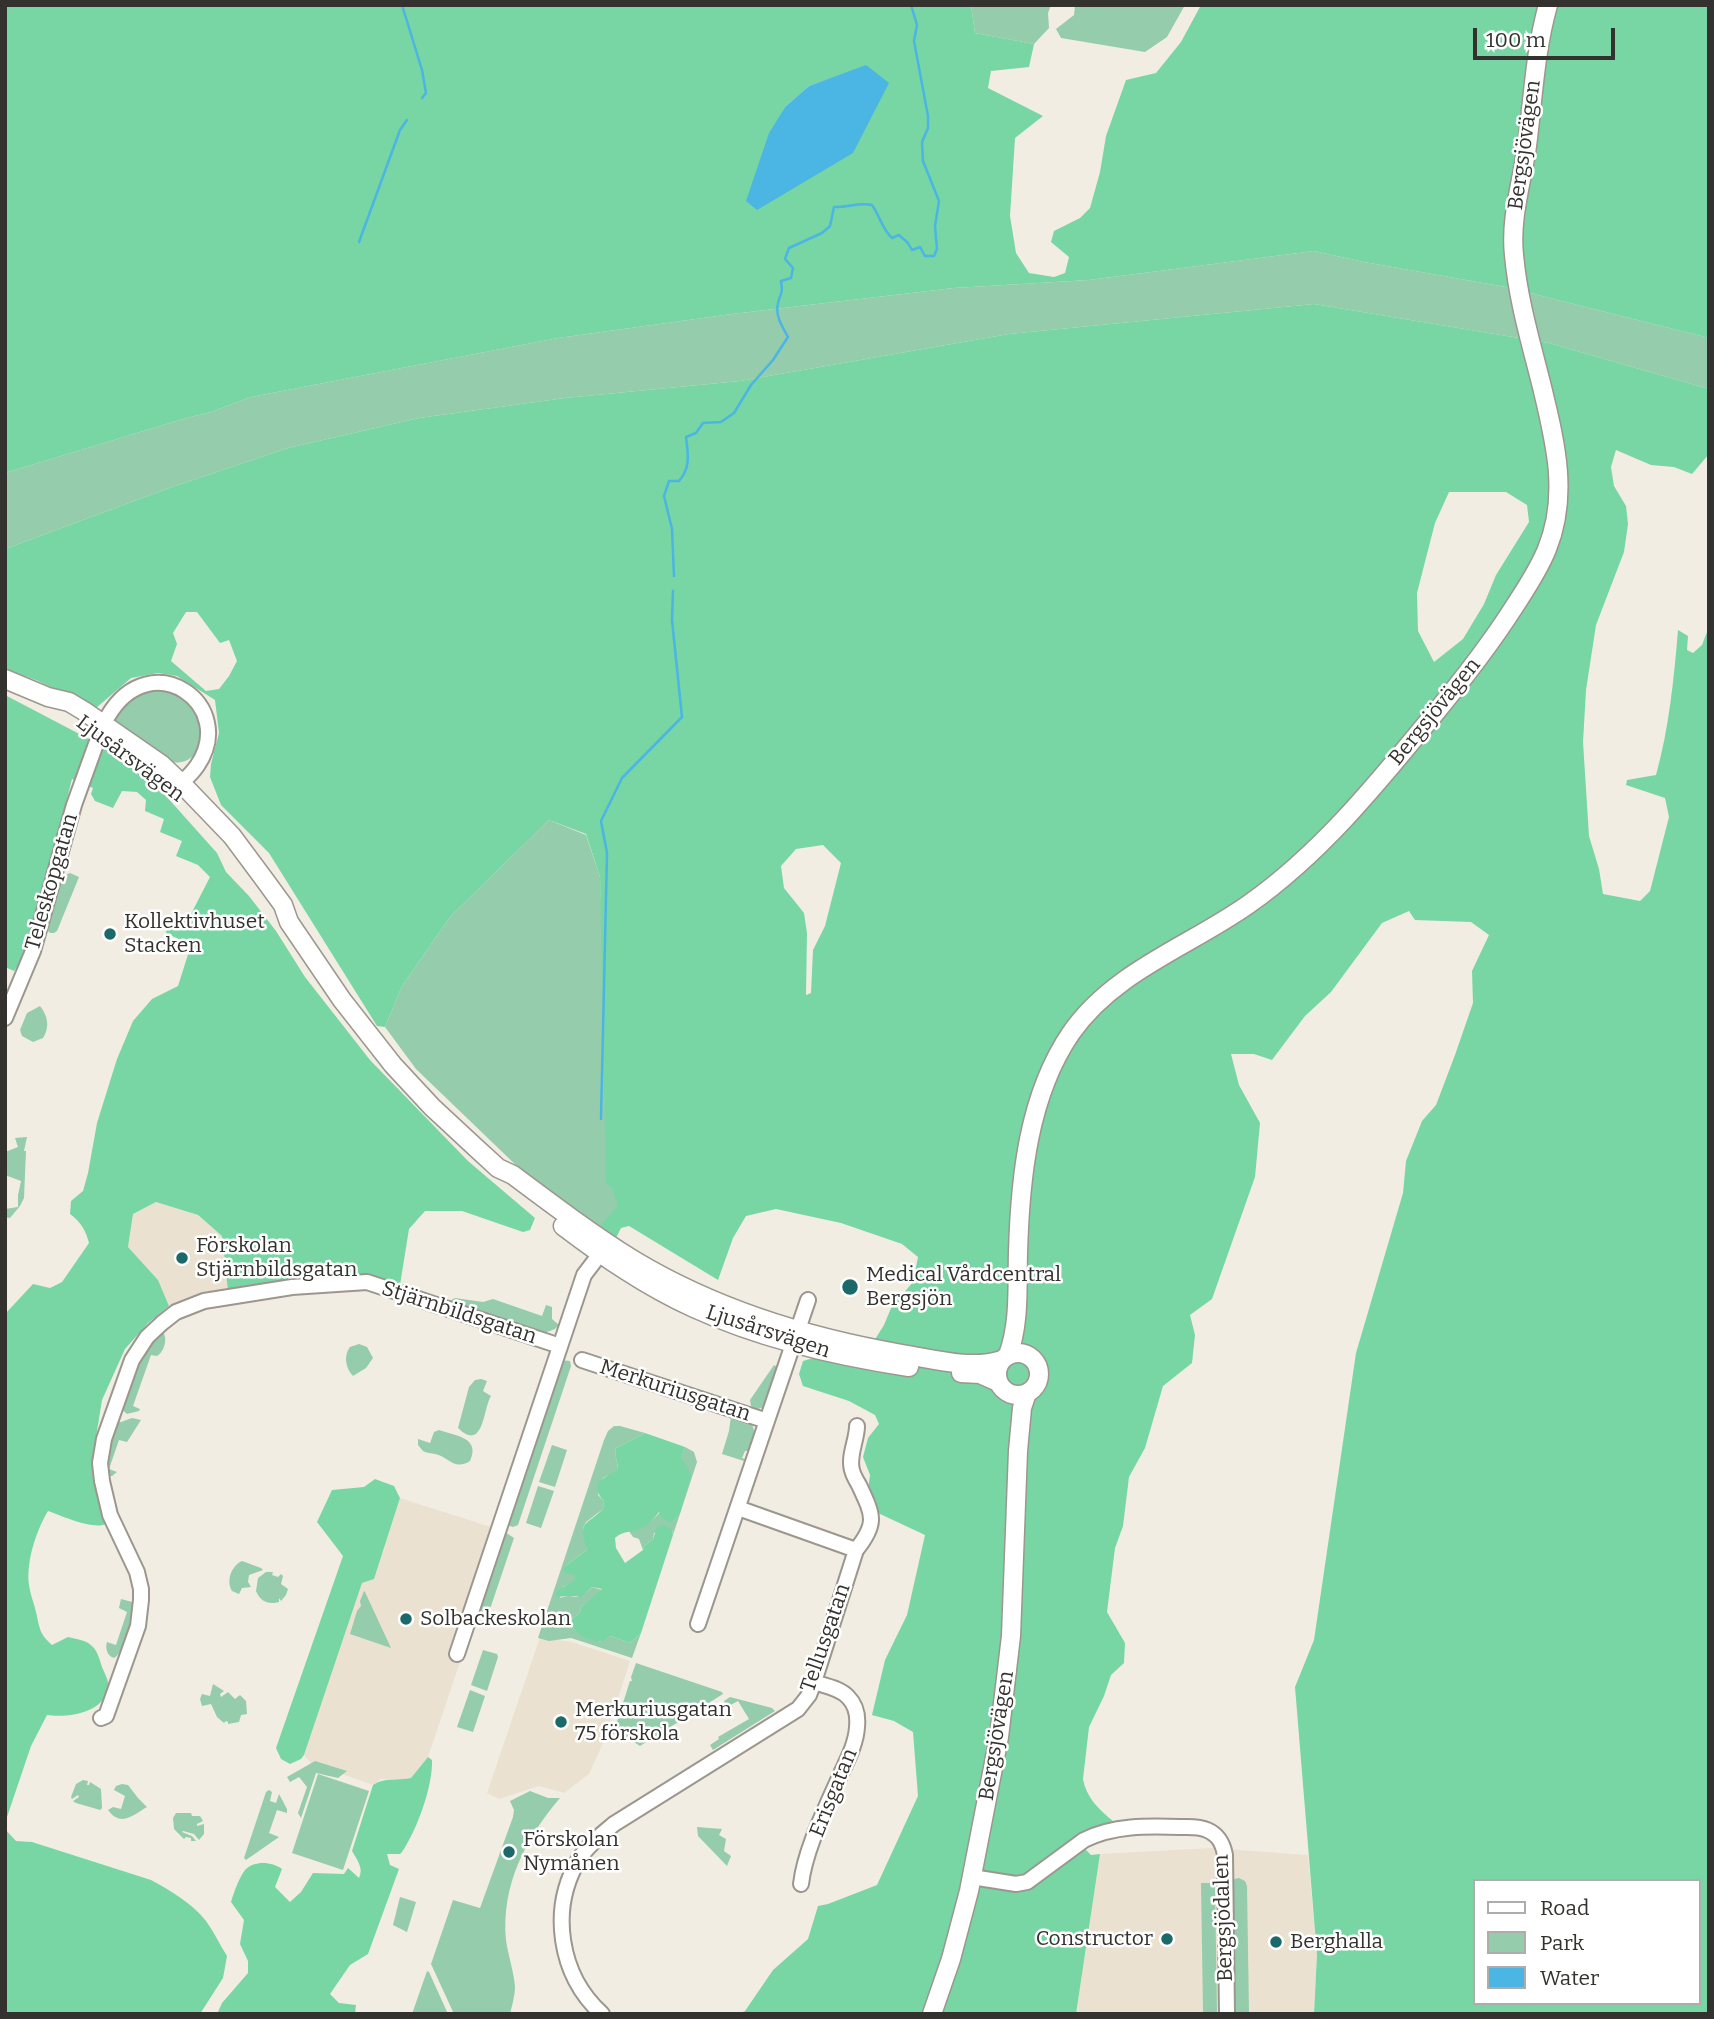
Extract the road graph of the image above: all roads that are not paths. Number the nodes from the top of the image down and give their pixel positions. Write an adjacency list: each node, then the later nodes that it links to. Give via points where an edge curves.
1 (1548, 5): 8 (main road, Bergsjövägen, via 1513,242 1559,470 1558,506 1548,546 1512,610 1466,675 1326,838 1250,904 1120,984 1072,1032 1044,1086 1032,1130 1021,1200)
2 (5, 679): 5 (main road, Ljusårsvägen, via 48,697)
3 (108, 716): 5 (street, via 121,698 142,685 173,685 192,696 204,715 206,742 197,765)
4 (96, 744): 6 (street, Teleskopgatan, via 33,951)
5 (178, 786): 7 (main road, Ljusårsvägen, via 289,922 393,1065 498,1168)
6 (5, 1018)
7 (604, 1248): 10 (main road, Ljusårsvägen, via 648,1283 692,1307 750,1330); 11 (street, Stjärnbildsgatan, via 584,1275)
8 (1017, 1285): 12 (main road, Bergsjövägen, via 1015,1326); 13 (main road, Bergsjövägen)
9 (808, 1300): 10 (street, Merkuriusgatan)
10 (796, 1337): 12 (main road, Ljusårsvägen, via 944,1361 979,1364); 15 (main road, Ljusårsvägen, via 879,1362 980,1374); 17 (street, Merkuriusgatan)
11 (560, 1346): 23 (street, Stjärnbildsgatan); 25 (street, Stjärnbildsgatan, via 367,1282 292,1287 204,1301 162,1323 132,1360 101,1456 106,1502 141,1589 138,1626 106,1716)
12 (1005, 1357): 13 (main road, via 1020,1353); 15 (main road, Bergsjövägen, via 997,1370)
13 (1030, 1357): 16 (main road, Bergsjövägen, via 1038,1378)
14 (582, 1360): 17 (street, Merkuriusgatan)
15 (1001, 1386): 16 (main road, via 1015,1395); 19 (main road, Bergsjövägen, via 1012,1408)
16 (1027, 1393): 19 (main road, Bergsjövägen)
17 (767, 1421): 20 (street, Merkuriusgatan)
18 (857, 1426): 21 (street, via 852,1471 872,1524)
19 (1018, 1451): 26 (main road, Bergsjövägen, via 1009,1656)
20 (738, 1508): 21 (street); 22 (street, Merkuriusgatan)
21 (856, 1550): 24 (street, Tellusgatan)
22 (698, 1624)
23 (457, 1654)
24 (814, 1682): 27 (street, Erisgatan, via 849,1698 858,1726 820,1823); 28 (street, Tellusgatan, via 796,1710 614,1824 581,1856 562,1903 563,1946 580,1989)
25 (101, 1718)
26 (972, 1877): 29 (main road, Bergsjövägen); 30 (street, Bergsjödalen, via 1016,1884 1027,1881 1084,1840 1125,1827 1209,1830 1220,1840 1225,1855)
27 (802, 1885)
28 (602, 2014)
29 (932, 2014)
30 (1227, 2014)

